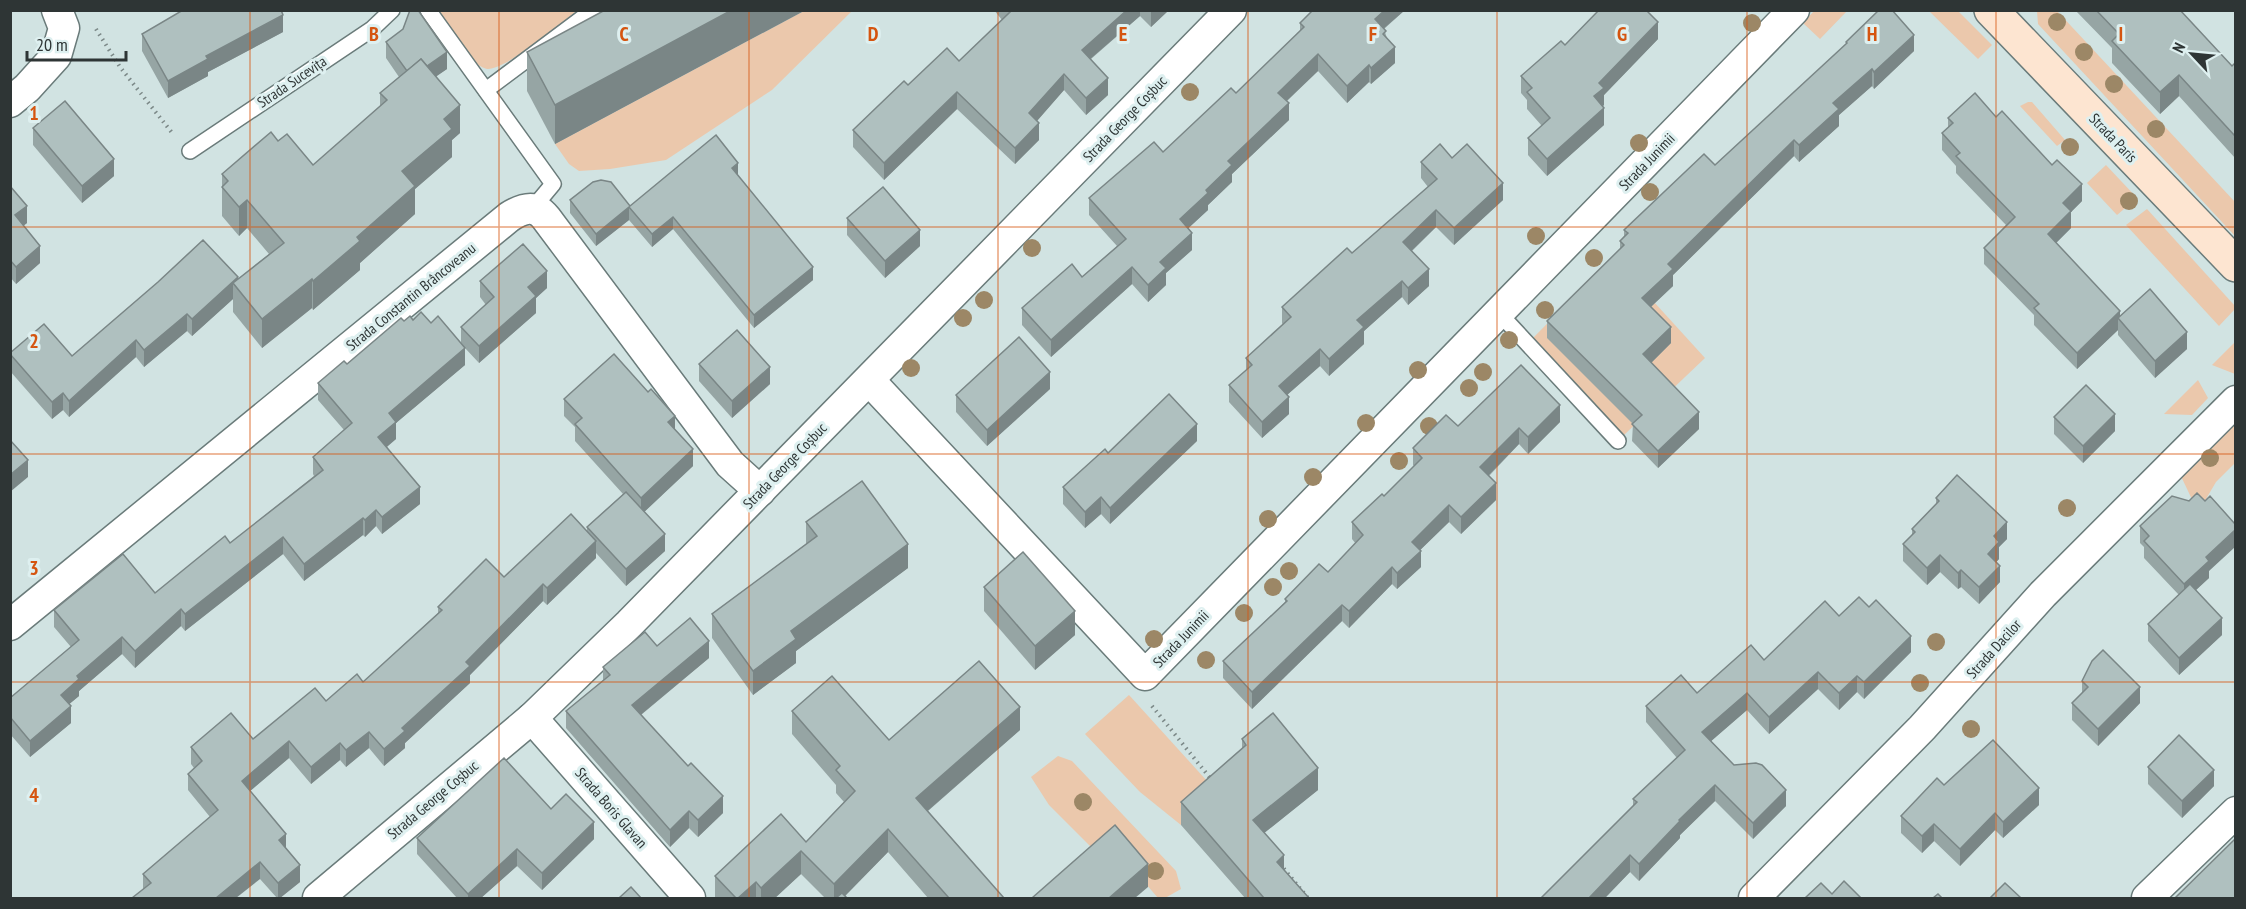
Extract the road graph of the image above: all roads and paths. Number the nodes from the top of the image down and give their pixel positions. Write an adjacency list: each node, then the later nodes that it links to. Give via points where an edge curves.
1 (392, 10): 11 (lane, Strada Sucevița, via 372,28)
2 (428, 10): 9 (lane)
3 (593, 10): 9 (lane)
4 (1232, 10): 15 (street, Strada George Coșbuc)
5 (1794, 10): 14 (street, Strada Junimii)
6 (1994, 11): 13 (street, Strada Paris)
7 (61, 19): 10 (street, via 56,56)
8 (95, 27): 11 (path, via 161,121)
9 (486, 90): 12 (lane, via 553,184)
10 (10, 102)
11 (190, 151)
12 (533, 208): 18 (street, via 546,218 730,464); 19 (street, Strada Constantin Brâncoveanu, via 509,217)
13 (2235, 265)
14 (1499, 313): 17 (lane); 20 (street, Strada Junimii)
15 (869, 380): 18 (street, Strada George Coșbuc); 20 (street, Strada Junimii)
16 (2235, 401): 28 (street, Strada Dacilor, via 2043,594 1922,728)
17 (1618, 441)
18 (760, 491): 21 (street, Strada George Coșbuc)
19 (10, 625)
20 (1145, 675): 22 (path, via 1147,700)
21 (531, 718): 25 (street, Strada George Coșbuc); 26 (street, Strada Boris Glavan)
22 (1212, 779)
23 (2235, 812): 29 (street)
24 (1274, 856): 27 (path)
25 (318, 898)
26 (690, 898)
27 (1308, 898)
28 (1754, 898)
29 (2147, 898)

